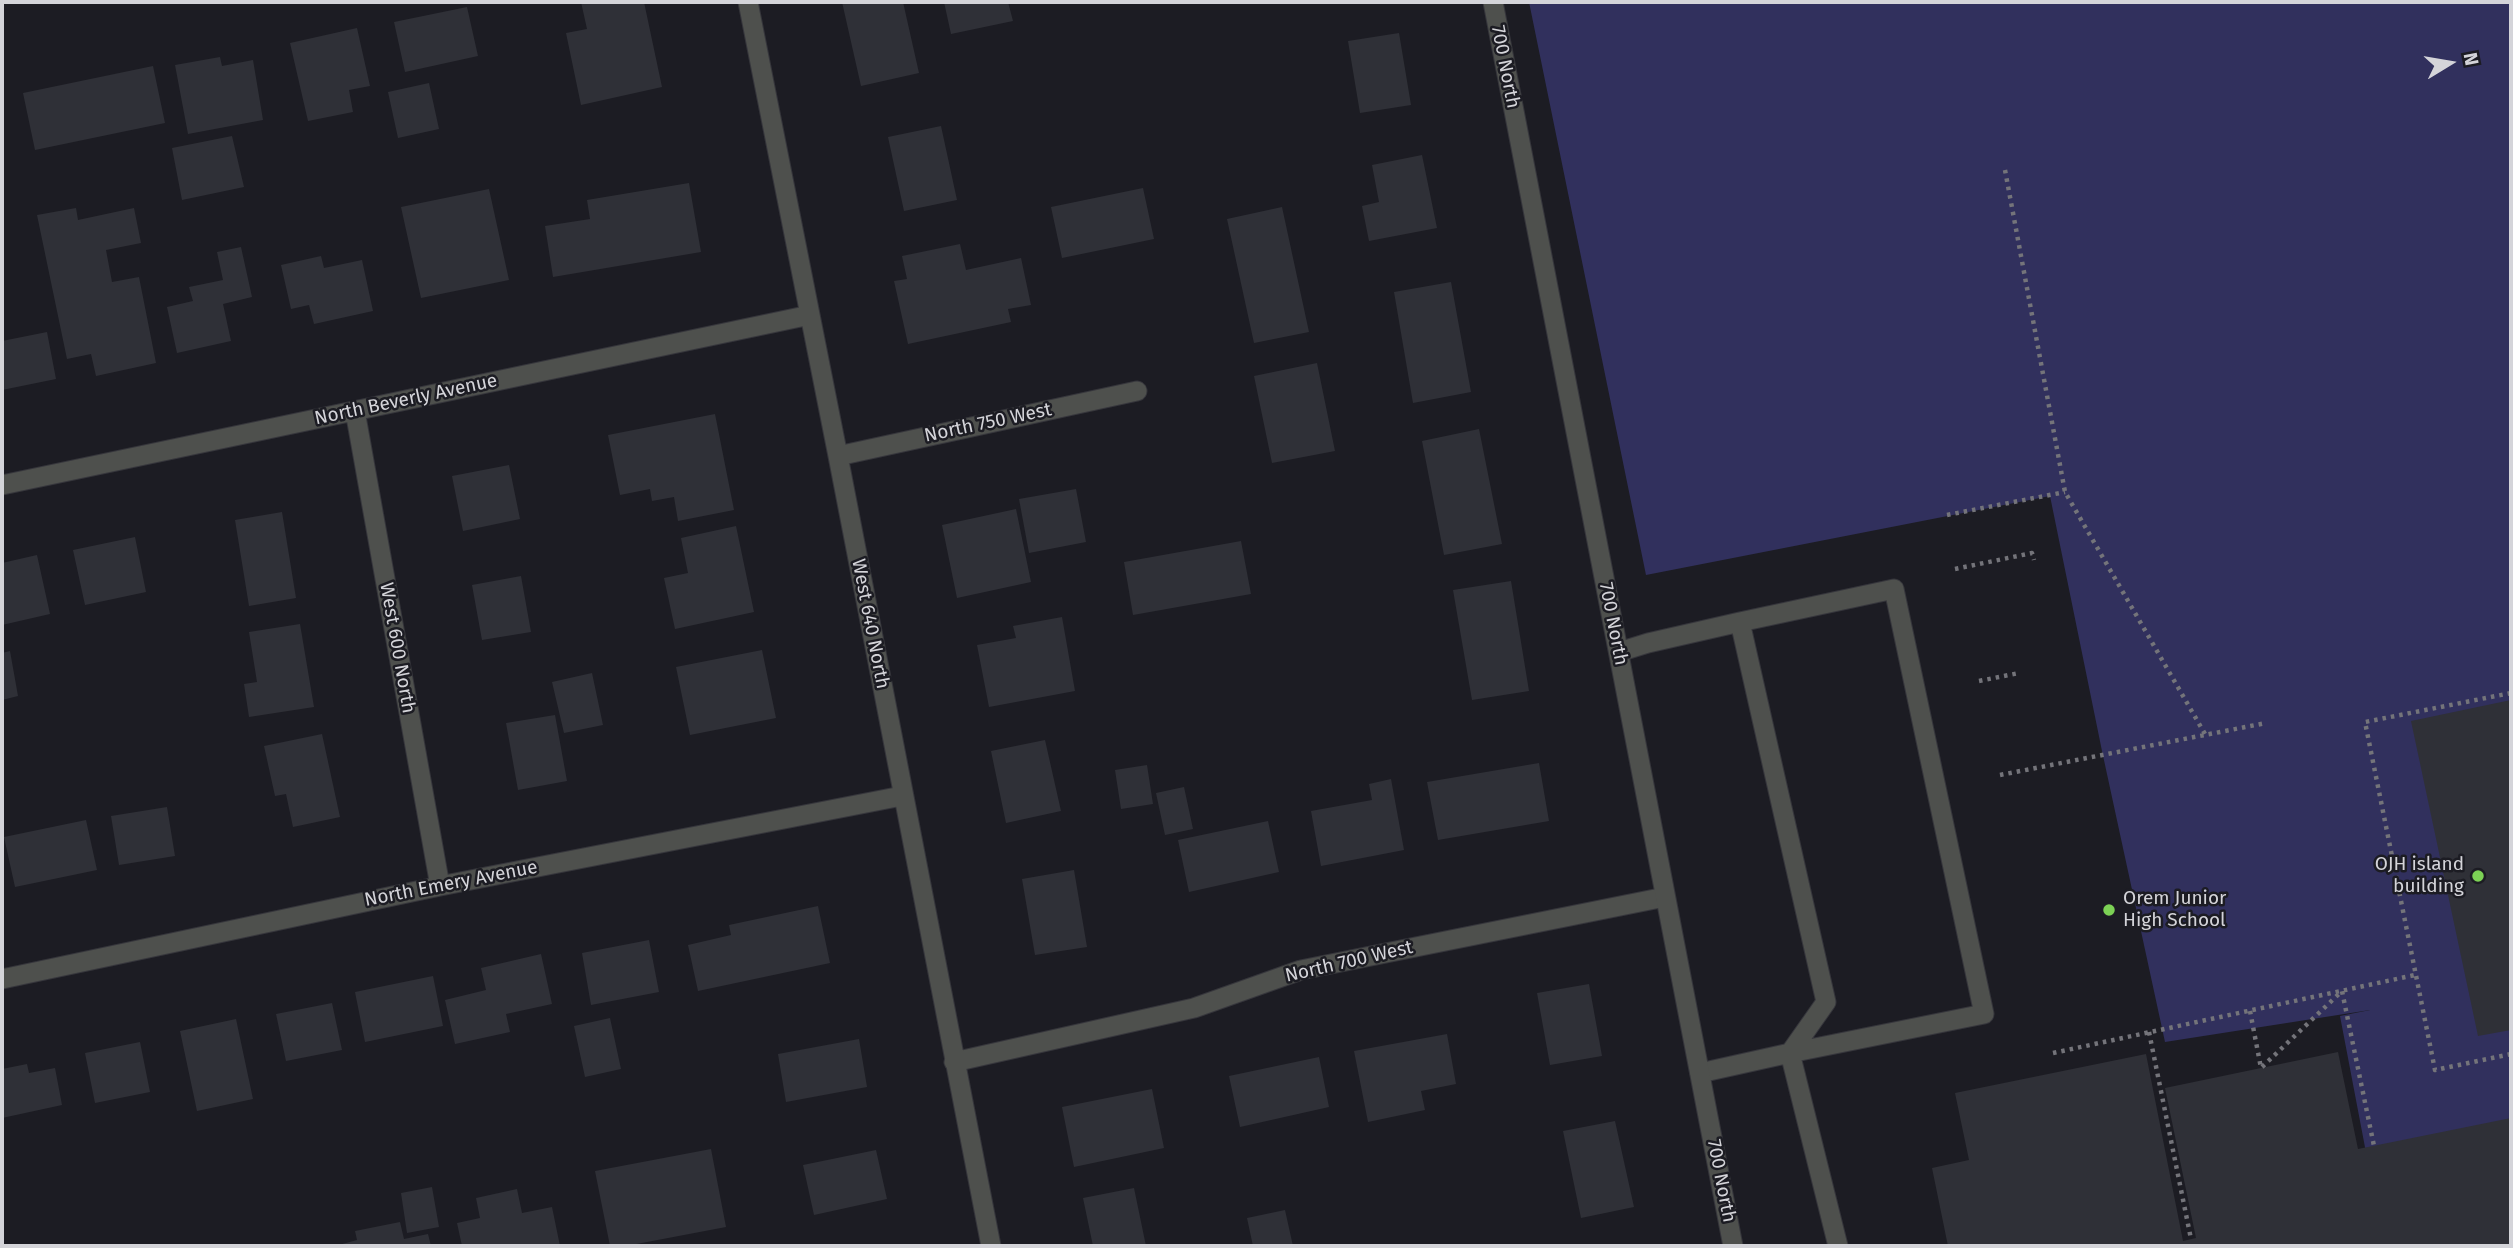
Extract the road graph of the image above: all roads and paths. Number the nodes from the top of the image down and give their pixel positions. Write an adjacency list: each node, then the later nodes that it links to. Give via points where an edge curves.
1 (748, 2): 4 (street, West 640 North)
2 (1493, 2): 14 (street, 700 North)
3 (2005, 170): 9 (path)
4 (810, 315): 6 (street, North Beverly Avenue); 7 (street, West 640 North)
5 (1137, 391): 7 (street, North 750 West)
6 (355, 411): 8 (street, North Beverly Avenue); 22 (street, West 600 North)
7 (838, 456): 21 (street, West 640 North)
8 (2, 485)
9 (2065, 492): 10 (path); 19 (path)
10 (1947, 515)
11 (2034, 560): 12 (path, via 2032,554)
12 (1955, 569)
13 (1740, 622): 14 (street); 29 (street, via 1826,1002); 29 (street, via 1894,589 1984,1014)
14 (1619, 652): 23 (street, 700 North)
15 (2019, 673): 16 (path)
16 (1979, 681)
17 (2511, 693): 24 (path, via 2365,722)
18 (2266, 723): 19 (path)
19 (2205, 734): 20 (path)
20 (2000, 775)
21 (902, 796): 22 (street, North Emery Avenue); 32 (street, West 640 North)
22 (440, 886): 25 (street, North Emery Avenue)
23 (1665, 897): 32 (street, North 700 West, via 1301,970 1194,1008); 33 (street, 700 North)
24 (2415, 975): 26 (path); 31 (path, via 2435,1070)
25 (2, 979)
26 (2342, 991): 27 (path); 27 (path, via 2261,1068); 34 (path)
27 (2250, 1011): 28 (path)
28 (2149, 1032): 30 (path); 35 (path)
29 (1790, 1053): 33 (street); 38 (street)
30 (2053, 1053)
31 (2511, 1054)
32 (954, 1062): 36 (street, West 640 North)
33 (1700, 1073): 37 (street, 700 North)
34 (2374, 1146)
35 (2191, 1239)
36 (991, 1246)
37 (1733, 1246)
38 (1838, 1246)

